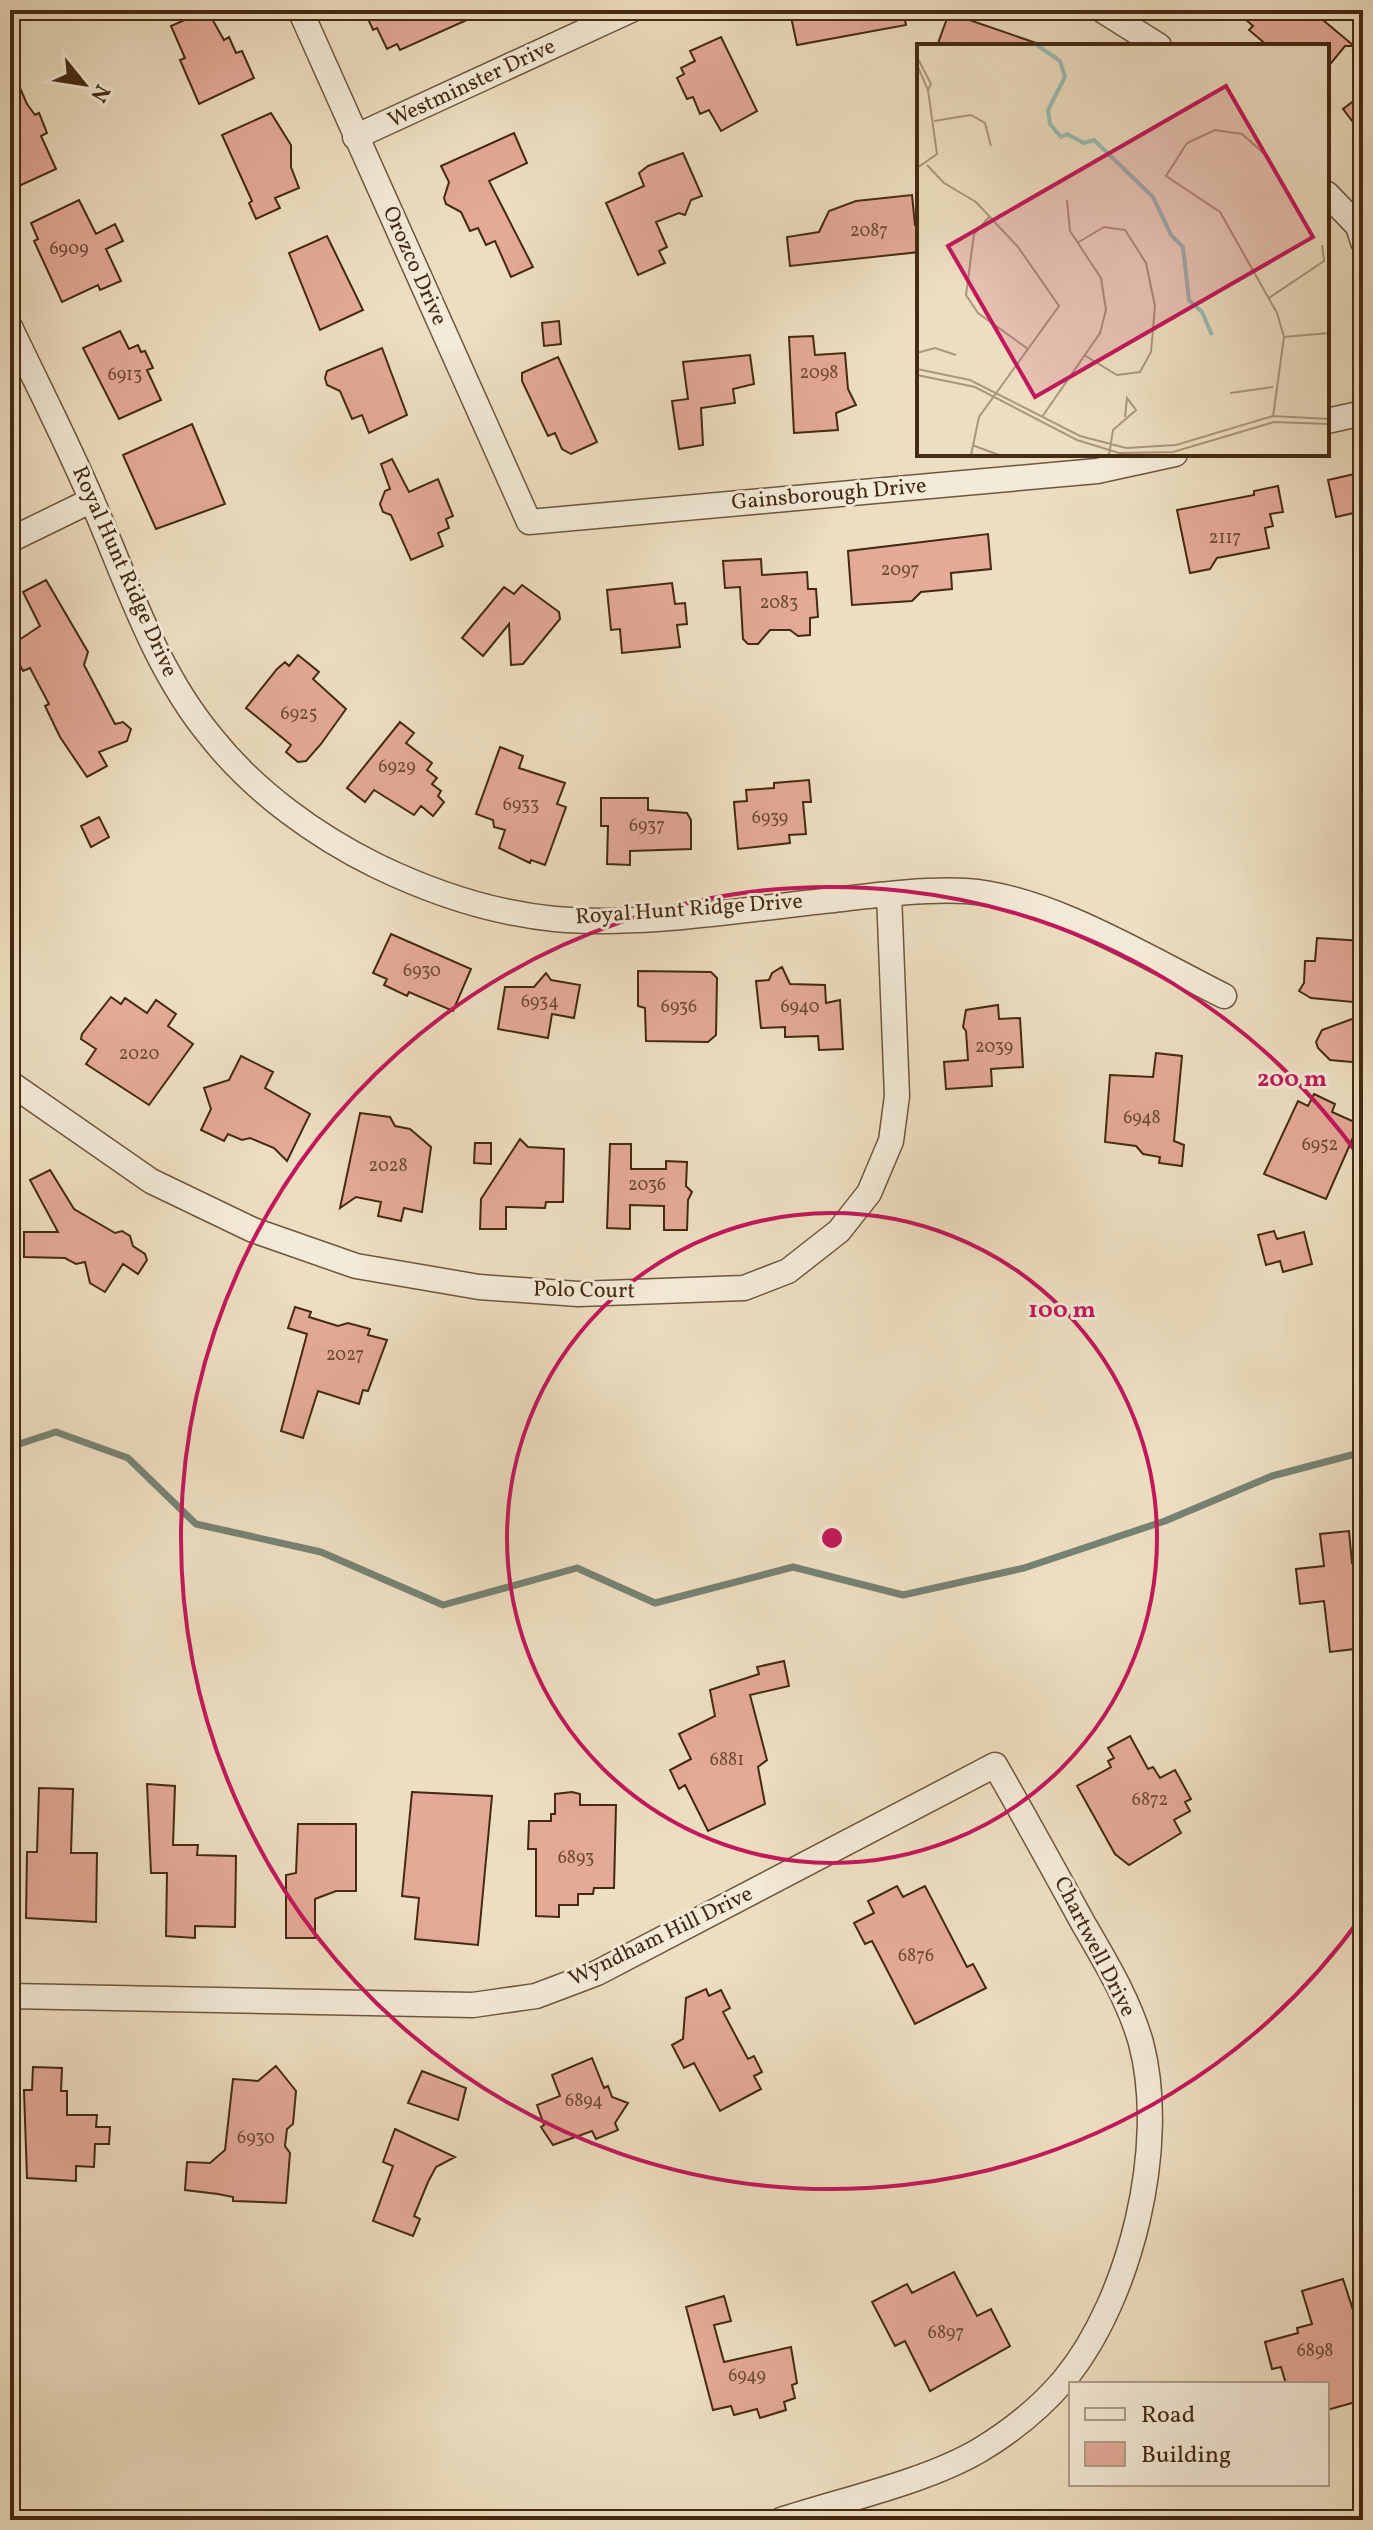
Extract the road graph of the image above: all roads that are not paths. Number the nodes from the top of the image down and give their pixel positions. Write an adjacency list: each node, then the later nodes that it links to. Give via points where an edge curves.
1 (300, 10): 5 (street, Orozco Drive)
2 (631, 10): 5 (street, Westminster Drive)
3 (1102, 10): 4 (street)
4 (1156, 44)
5 (355, 137): 13 (street, Orozco Drive)
6 (1329, 196): 7 (street, via 1358,226)
7 (1363, 242)
8 (10, 327): 12 (street, Royal Hunt Ridge Drive)
9 (1363, 413): 10 (street)
10 (1329, 421)
11 (1166, 456): 13 (street, Gainsborough Drive, via 1097,471)
12 (92, 500): 14 (street); 15 (street, Royal Hunt Ridge Drive, via 149,637 182,699 213,740 263,790 351,853 440,894 555,919 635,918)
13 (529, 522)
14 (10, 540)
15 (889, 894): 16 (street, Royal Hunt Ridge Drive, via 966,891 1034,905); 17 (street, Polo Court, via 897,1096 891,1141 869,1193 839,1231 788,1271 744,1288 578,1294 479,1287 356,1266 253,1230 151,1181)
16 (1224, 996)
17 (10, 1083)
18 (995, 1765): 19 (street, Wyndham Hill Drive, via 597,1973 536,1996 473,2005); 20 (street, Chartwell Drive, via 1117,1983 1141,2043 1150,2106 1150,2153 1141,2204 1094,2334 1064,2380 1028,2416 979,2450 941,2468)
19 (10, 1996)
20 (781, 2520)

